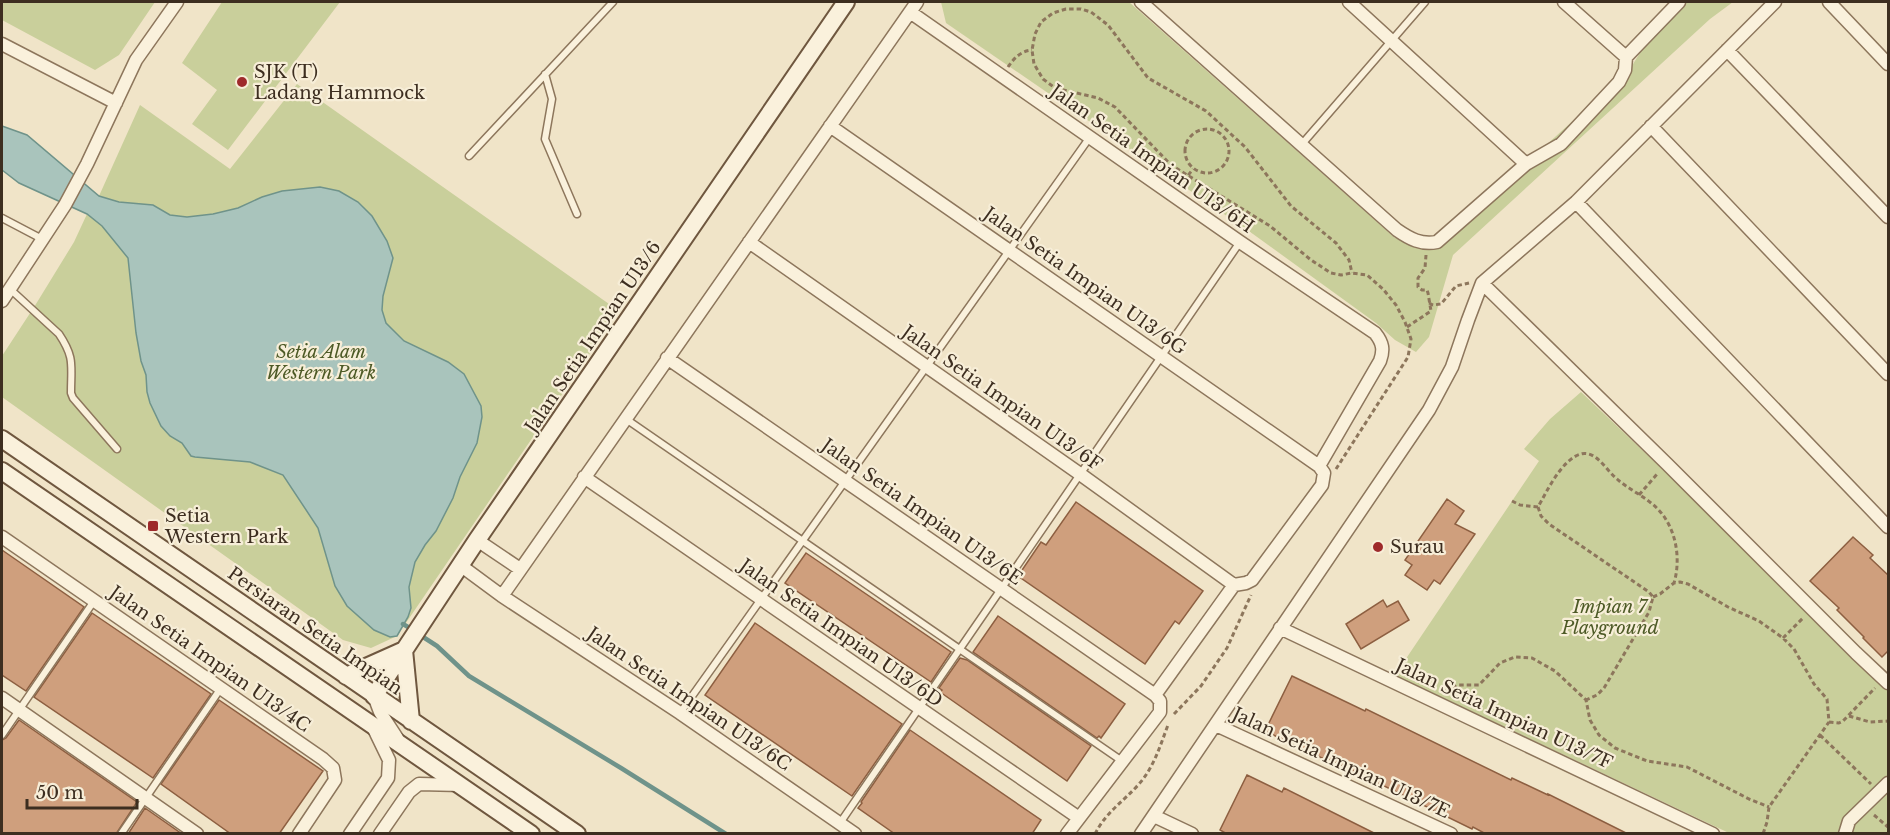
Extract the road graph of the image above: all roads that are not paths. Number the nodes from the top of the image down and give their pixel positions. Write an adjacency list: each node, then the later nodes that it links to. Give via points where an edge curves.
1 (177, 2): 18 (street, via 136,60)
2 (613, 2): 17 (lane)
3 (1141, 2): 22 (street)
4 (1349, 2): 12 (street)
5 (1425, 2): 12 (lane)
6 (1564, 2): 15 (street)
7 (1679, 2): 15 (street)
8 (1775, 2): 14 (street)
9 (1829, 2): 16 (street)
10 (841, 4): 50 (street, Jalan Setia Impian U13/6)
11 (914, 7): 19 (street); 21 (street, Jalan Setia Impian U13/6H, via 1002,76)
12 (1391, 40): 22 (lane); 24 (street)
13 (2, 44): 18 (street)
14 (1727, 50): 20 (street); 27 (street)
15 (1626, 57): 24 (street, via 1619,82 1561,144)
16 (1888, 64)
17 (545, 74): 23 (lane); 26 (lane, via 552,99 545,139)
18 (116, 104): 29 (street, via 87,164)
19 (830, 126): 30 (street); 32 (street, Jalan Setia Impian U13/6G)
20 (1651, 126): 25 (street); 39 (street)
21 (1090, 137): 31 (street, Jalan Setia Impian U13/6H); 32 (lane)
22 (1302, 144): 24 (street, via 1397,230 1427,244 1437,242)
23 (469, 156)
24 (1526, 164)
25 (1576, 202): 33 (street); 48 (street)
26 (576, 214)
27 (1888, 217)
28 (2, 218): 29 (lane)
29 (42, 239): 34 (street)
30 (749, 242): 37 (street); 38 (street, Jalan Setia Impian U13/6F)
31 (1240, 242): 36 (lane); 43 (street, Jalan Setia Impian U13/6H, via 1375,333 1383,346 1383,354)
32 (1009, 250): 36 (street, Jalan Setia Impian U13/6G); 38 (lane)
33 (1482, 283): 59 (street, via 1452,367 1429,411); 63 (street)
34 (10, 289): 35 (street); 42 (lane, via 59,334 71,354 73,398)
35 (2, 302)
36 (1161, 357): 43 (street, Jalan Setia Impian U13/6G); 45 (lane)
37 (668, 358): 40 (street); 47 (street, Jalan Setia Impian U13/6E)
38 (927, 366): 45 (street, Jalan Setia Impian U13/6F); 47 (lane)
39 (1888, 374)
40 (625, 419): 46 (street); 51 (lane)
41 (2, 438): 62 (street, Persiaran Setia Impian)
42 (117, 449)
43 (1319, 466): 54 (street, via 1324,473 1322,485 1278,547 1252,580)
44 (2, 471): 72 (street)
45 (1080, 474): 54 (street, Jalan Setia Impian U13/6F); 55 (lane)
46 (584, 477): 53 (street); 57 (street, Jalan Setia Impian U13/6D)
47 (846, 480): 51 (lane); 55 (street, Jalan Setia Impian U13/6E)
48 (1888, 527)
49 (2, 537): 58 (street, Jalan Setia Impian U13/4C)
50 (477, 540): 52 (street, Jalan Setia Impian U13/6); 53 (street)
51 (802, 541): 57 (lane); 61 (lane)
52 (460, 565): 56 (street, Jalan Setia Impian U13/6C); 60 (street, Jalan Setia Impian U13/6)
53 (520, 569): 56 (street)
54 (1234, 585): 65 (street)
55 (1002, 589): 61 (lane); 65 (street, Jalan Setia Impian U13/6E)
56 (502, 596): 70 (street, Jalan Setia Impian U13/6C)
57 (761, 599): 68 (street, Jalan Setia Impian U13/6D); 70 (lane)
58 (94, 601): 64 (street, Jalan Setia Impian U13/4C); 69 (lane)
59 (1280, 628): 73 (street); 95 (street, Jalan Setia Impian U13/7F)
60 (406, 647): 62 (street); 66 (street, Jalan Setia Impian U13/6); 71 (street)
61 (960, 650): 68 (lane); 76 (lane)
62 (346, 676): 66 (street, Persiaran Setia Impian)
63 (1886, 680)
64 (222, 687): 79 (lane); 85 (street, Jalan Setia Impian U13/4C, via 333,768 335,780)
65 (1155, 695): 76 (street, via 1160,701 1160,712)
66 (374, 696): 71 (street, Persiaran Setia Impian); 75 (street)
67 (2, 698): 69 (street)
68 (919, 709): 81 (street, Jalan Setia Impian U13/6D); 82 (lane)
69 (19, 710): 74 (lane); 79 (street)
70 (680, 713): 82 (street, Jalan Setia Impian U13/6C)
71 (411, 721): 89 (street, Persiaran Setia Impian)
72 (371, 723): 75 (street); 86 (street, via 389,760 388,778)
73 (1216, 724): 80 (street); 94 (street, Jalan Setia Impian U13/7E)
74 (2, 735)
75 (401, 744): 77 (street)
76 (1122, 761): 81 (street)
77 (462, 785): 87 (street, via 419,784); 88 (street)
78 (1884, 787): 96 (street, via 1849,821)
79 (145, 798): 83 (lane); 84 (street)
80 (1154, 816): 92 (street); 93 (street)
81 (1079, 818): 91 (street)
82 (840, 823): 90 (street, Jalan Setia Impian U13/6C)
83 (121, 834)
84 (196, 834)
85 (299, 834)
86 (350, 834)
87 (380, 834)
88 (531, 834)
89 (577, 834)
90 (855, 834)
91 (1067, 834)
92 (1142, 834)
93 (1192, 834)
94 (1451, 834)
95 (1713, 834)
96 (1845, 834)

